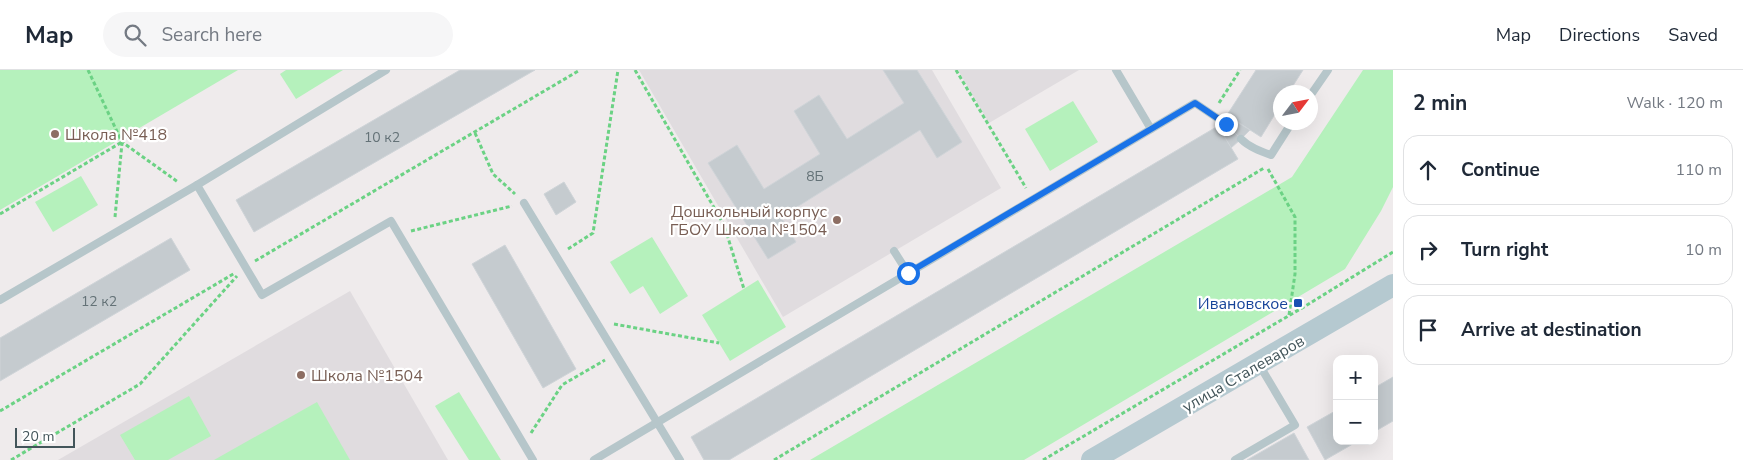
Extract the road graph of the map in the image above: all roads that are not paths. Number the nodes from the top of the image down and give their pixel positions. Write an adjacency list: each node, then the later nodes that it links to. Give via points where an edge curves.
1 (386, 70): 9 (lane)
2 (1116, 70): 6 (lane)
3 (1328, 70): 4 (lane)
4 (1318, 85)
5 (1226, 124): 6 (lane, via 1195,103)
6 (1151, 129): 12 (lane)
7 (1287, 130): 8 (lane, via 1271,155 1258,151)
8 (1241, 139)
9 (197, 185): 14 (lane); 17 (lane, via 262,294 391,221)
10 (524, 203): 16 (lane)
11 (894, 251): 12 (lane)
12 (908, 273): 16 (lane)
13 (1393, 285): 15 (main road, улица Сталеваров)
14 (0, 300)
15 (1259, 364): 20 (main road, улица Сталеваров); 21 (lane, via 1295,425)
16 (657, 422): 18 (lane); 19 (lane)
17 (533, 460)
18 (594, 460)
19 (680, 460)
20 (1092, 460)
21 (1235, 460)

